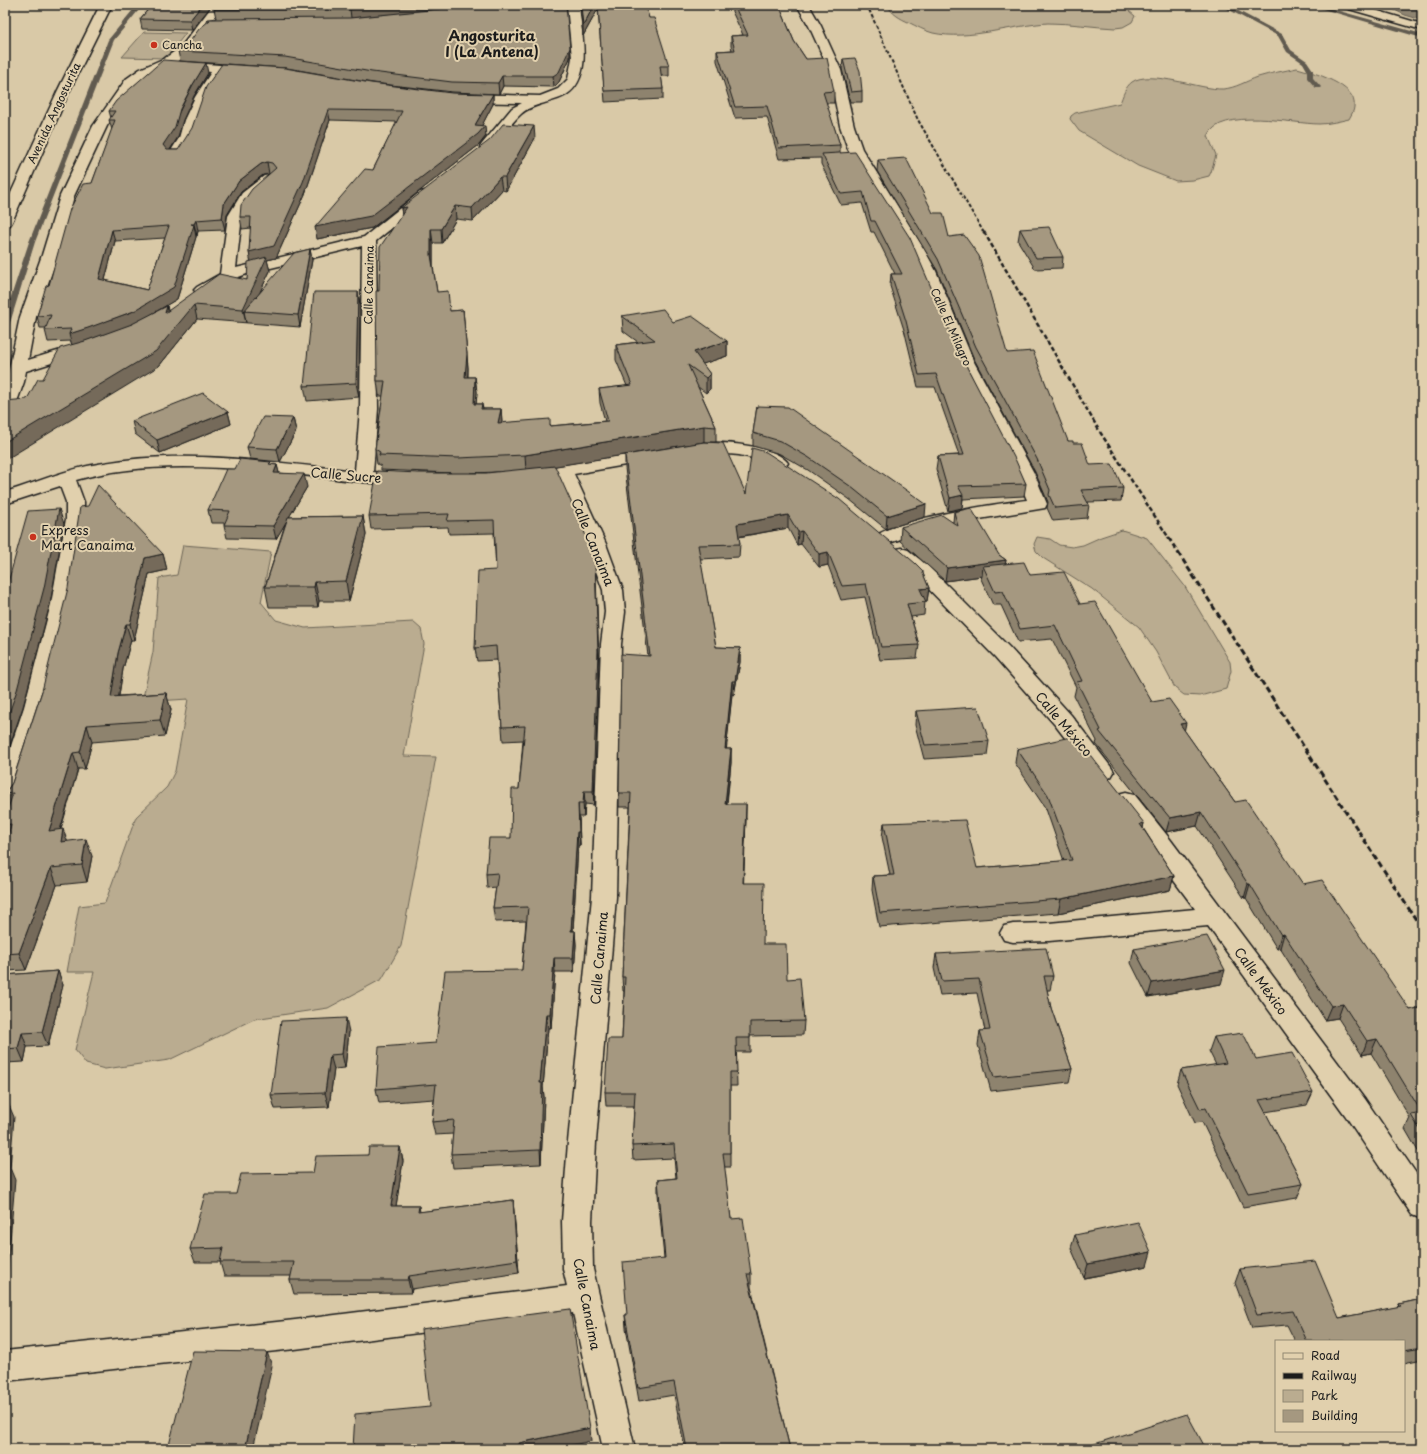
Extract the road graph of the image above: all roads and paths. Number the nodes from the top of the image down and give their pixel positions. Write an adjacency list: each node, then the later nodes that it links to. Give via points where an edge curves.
1 (106, 5): 19 (main road, Avenida Angosturita, via 63,92)
2 (219, 5): 7 (main road)
3 (573, 5): 14 (main road, via 578,58 574,80 562,92)
4 (803, 5): 33 (main road, Calle El Milagro, via 835,70 847,126 855,149 917,248 965,360 1026,473 1038,504 934,520 904,530)
5 (1346, 5): 6 (main road)
6 (1358, 7): 9 (main road)
7 (205, 24): 8 (main road); 10 (main road, via 185,50)
8 (221, 24)
9 (1422, 27)
10 (159, 65): 11 (main road); 24 (main road, via 130,82 90,144 67,196 28,317)
11 (218, 69): 12 (main road); 15 (main road, via 201,96 186,138)
12 (261, 72)
13 (453, 98): 14 (main road)
14 (544, 99): 16 (main road, via 517,111)
15 (174, 157)
16 (476, 157)
17 (269, 179): 21 (main road, via 247,196 235,216)
18 (432, 190): 20 (main road, Calle Canaima)
19 (5, 222)
20 (369, 240): 21 (main road); 28 (main road, Calle Canaima, via 369,409)
21 (227, 276): 22 (main road)
22 (190, 299)
23 (100, 343): 24 (main road)
24 (18, 368): 25 (main road, via 16,382)
25 (5, 410)
26 (564, 472): 27 (main road, via 676,452 721,448 772,459); 30 (main road); 38 (main road, Calle Canaima, via 607,571 613,590 615,612 604,897 577,1220 578,1269)
27 (798, 475)
28 (364, 476): 29 (main road, Calle Sucre, via 163,461 108,467); 31 (main road, Calle Sucre)
29 (66, 477): 32 (main road, Calle Sucre); 34 (main road, via 75,502 75,519 61,604 35,707)
30 (512, 478)
31 (424, 480)
32 (5, 498)
33 (875, 532): 35 (main road, Calle México, via 922,571 1002,652 1063,720 1162,845)
34 (5, 799)
35 (1214, 916): 36 (main road, via 1049,932); 37 (main road, Calle México, via 1355,1107)
36 (1013, 933)
37 (1422, 1206)
38 (584, 1298): 39 (main road, via 464,1315); 40 (main road, Calle Canaima)
39 (5, 1366)
40 (619, 1449)

